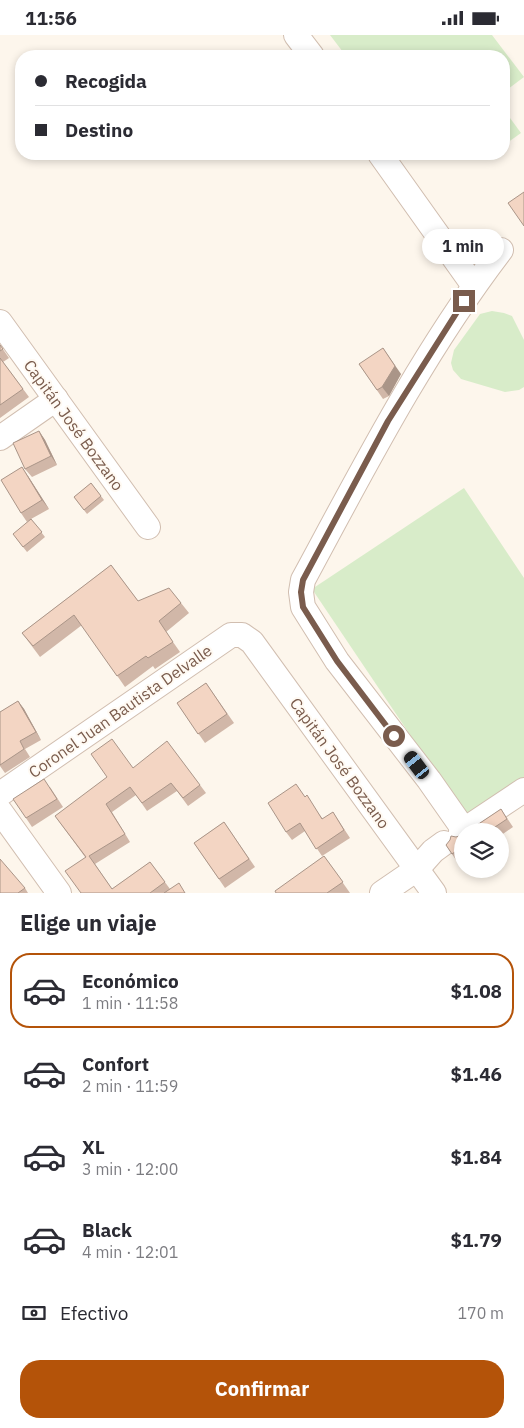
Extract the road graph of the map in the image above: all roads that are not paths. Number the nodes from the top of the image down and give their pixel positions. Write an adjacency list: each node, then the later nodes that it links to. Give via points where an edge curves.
1 (296, 35): 2 (street)
2 (307, 50)
3 (384, 160): 5 (street)
4 (501, 250): 5 (street)
5 (474, 286): 15 (street, via 388,421 303,580 301,592 303,607 337,661 428,780)
6 (0, 322): 7 (street, Capitán José Bozzano)
7 (56, 399): 8 (street); 9 (street, Capitán José Bozzano)
8 (0, 437)
9 (148, 527)
10 (242, 635): 12 (street, Coronel Juan Bautista Delvalle, via 231,635); 17 (street, Capitán José Bozzano, via 252,642)
11 (524, 790): 14 (street)
12 (0, 794)
13 (0, 811): 18 (street)
14 (474, 823)
15 (454, 831)
16 (454, 836): 17 (street, via 433,851)
17 (417, 869): 19 (street); 20 (street, Capitán José Bozzano)
18 (59, 893)
19 (382, 893)
20 (434, 893)

